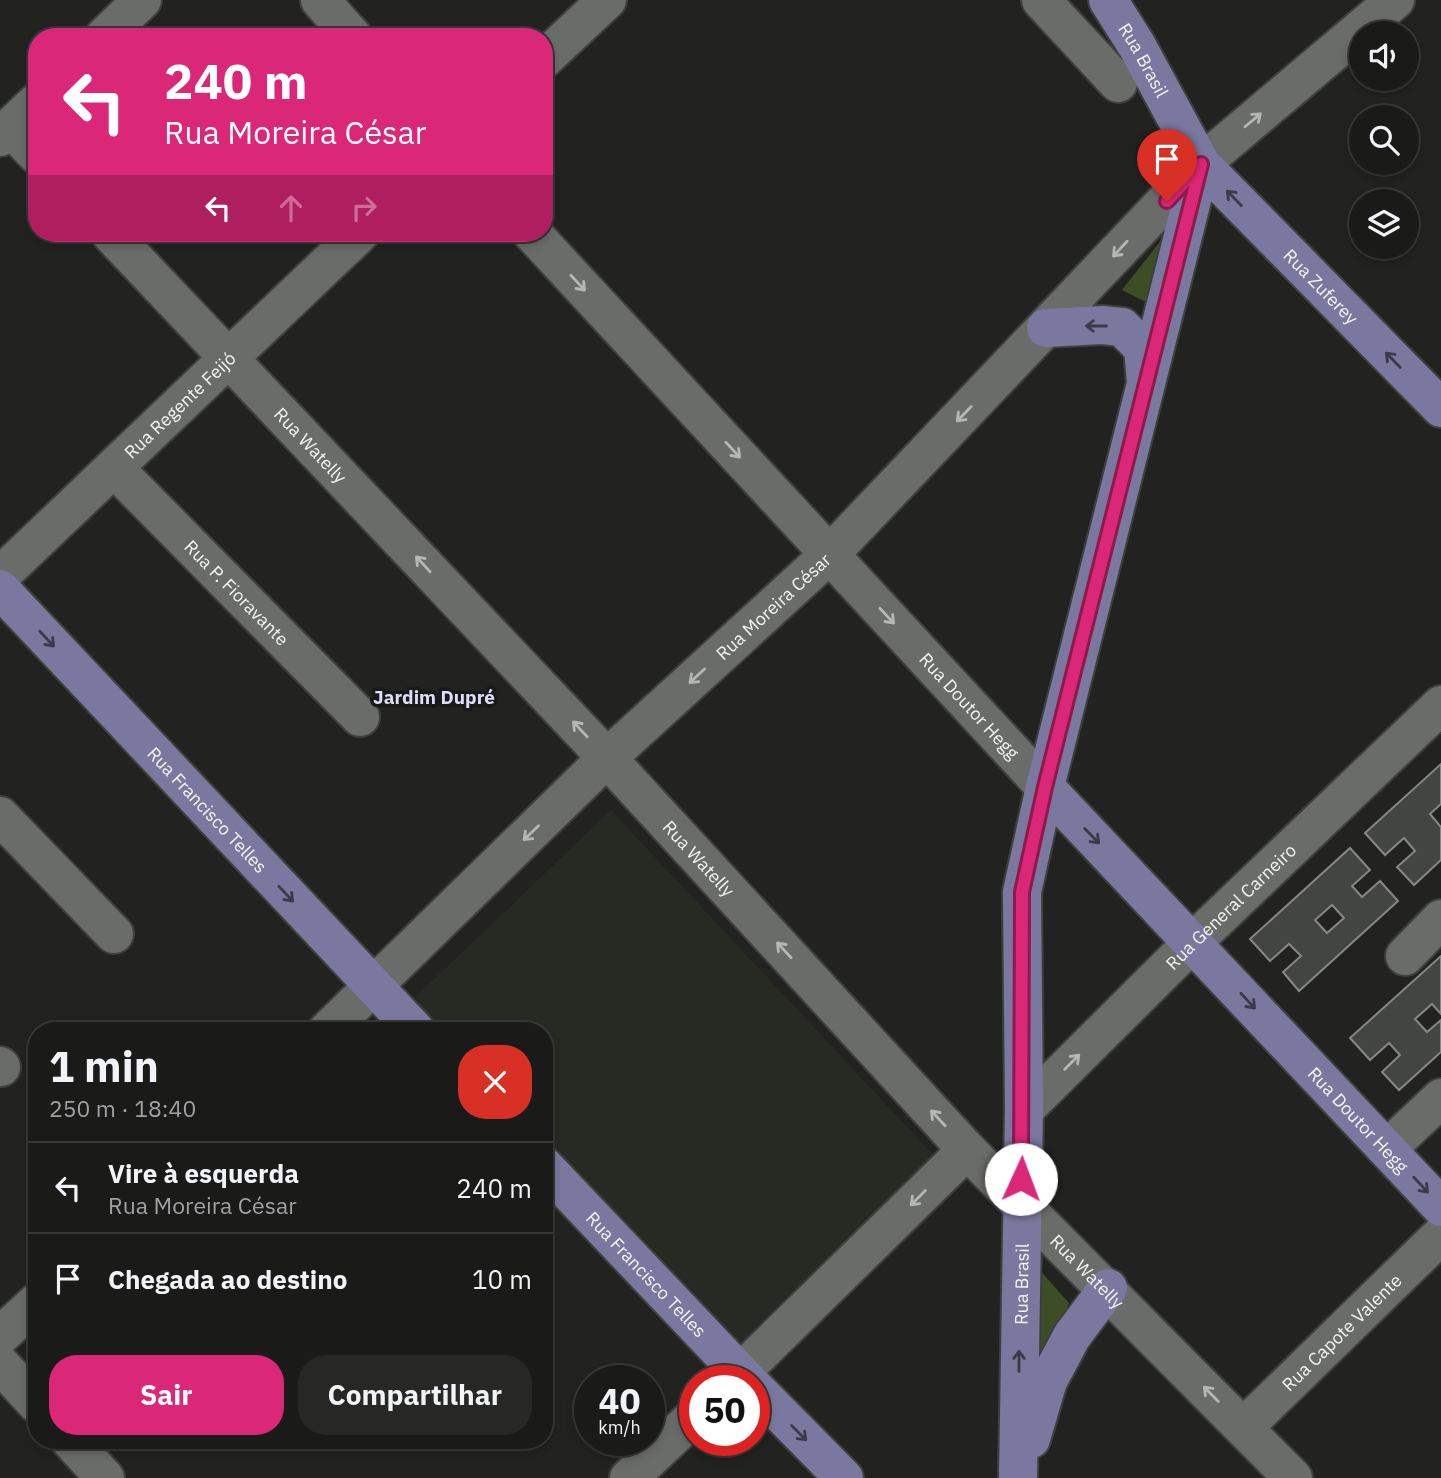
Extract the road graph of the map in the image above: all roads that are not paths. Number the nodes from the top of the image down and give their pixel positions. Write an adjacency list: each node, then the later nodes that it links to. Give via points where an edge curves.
1 (142, 0): 7 (street)
2 (320, 0): 8 (street)
3 (607, 0): 10 (street)
4 (1041, 0): 9 (street)
5 (1395, 0): 14 (street, Rua Moreira César, one-way to 5)
6 (1110, 3): 9 (street); 14 (main road, Rua Brasil)
7 (113, 28)
8 (345, 28)
9 (1070, 32): 11 (street)
10 (553, 51)
11 (1118, 83)
12 (16, 122): 13 (street)
13 (28, 141)
14 (1201, 164): 18 (street, Rua Moreira César, one-way to 18); 20 (main road, Rua Brasil); 21 (main road, Rua Zuferey, one-way to 14)
15 (118, 242): 19 (street, Rua Watelly)
16 (351, 242): 19 (street, Rua Regente Feijó)
17 (539, 242): 23 (street, Rua Doutor Hegg, one-way to 23)
18 (1046, 328): 20 (main road, one-way to 18, via 1143,348 1122,327); 23 (street, Rua Moreira César, one-way to 23)
19 (228, 359): 22 (street, Rua Regente Feijó); 28 (street, Rua Watelly, one-way to 19)
20 (1146, 385): 29 (main road, Rua Brasil)
21 (1441, 408)
22 (114, 468): 24 (street, Rua Regente Feijó); 27 (street, Rua P. Fioravante)
23 (830, 554): 28 (street, Rua Moreira César, one-way to 28); 29 (street, Rua Doutor Hegg, one-way to 29)
24 (0, 576)
25 (0, 589): 35 (main road, Rua Francisco Telles, one-way to 35)
26 (1441, 705): 33 (street, Rua General Carneiro)
27 (360, 717)
28 (607, 758): 35 (street, Rua Moreira César, one-way to 35); 41 (street, Rua Watelly, one-way to 28)
29 (1045, 787): 33 (main road, Rua Doutor Hegg, one-way to 33); 39 (main road, Rua Brasil, via 1022,892)
30 (0, 816): 32 (street)
31 (1441, 919): 34 (street)
32 (114, 934)
33 (1193, 942): 39 (street, Rua General Carneiro, one-way to 33); 40 (main road, Rua Doutor Hegg, one-way to 40)
34 (1405, 956)
35 (374, 986): 36 (street, Rua Moreira César); 37 (main road, Rua Francisco Telles)
36 (336, 1022)
37 (408, 1022)
38 (1441, 1098): 40 (street)
39 (1024, 1110): 43 (main road, Rua Brasil)
40 (1387, 1149): 44 (main road, Rua Doutor Hegg, one-way to 44)
41 (967, 1150): 43 (street, Rua Watelly); 51 (street, one-way to 51)
42 (553, 1176): 50 (main road, Rua Francisco Telles)
43 (1020, 1202): 46 (street, Rua Watelly); 60 (main road, Rua Brasil, one-way to 43)
44 (1441, 1207)
45 (1441, 1235): 54 (street, Rua Capote Valente)
46 (1108, 1288): 54 (street, Rua Watelly, one-way to 46); 60 (main road, via 1072,1336 1048,1381)
47 (28, 1310): 48 (street)
48 (0, 1336)
49 (0, 1364): 52 (street)
50 (729, 1365)
51 (759, 1365)
52 (28, 1394)
53 (770, 1406): 59 (main road, Rua Francisco Telles, one-way to 59)
54 (1244, 1427): 61 (street, Rua Watelly)
55 (679, 1431): 58 (street)
56 (78, 1449): 57 (street)
57 (105, 1478)
58 (629, 1478)
59 (844, 1478)
60 (1018, 1478)
61 (1293, 1478)

